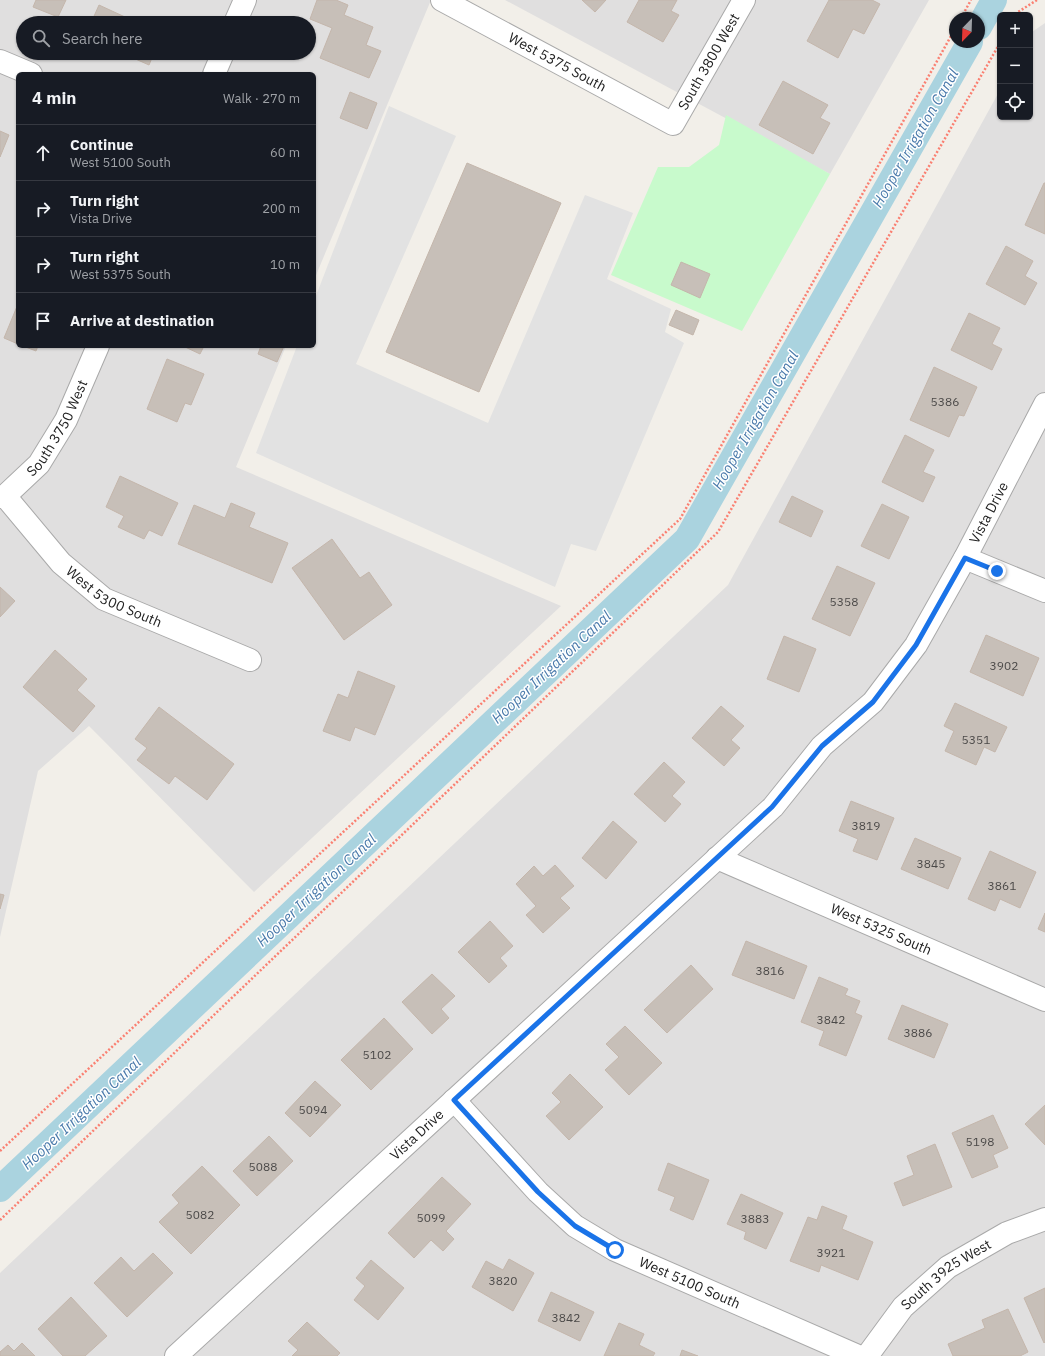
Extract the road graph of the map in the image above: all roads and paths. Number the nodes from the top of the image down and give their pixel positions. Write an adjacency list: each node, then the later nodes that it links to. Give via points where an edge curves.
1 (245, 0): 8 (street)
2 (442, 0): 15 (street, West 5375 South)
3 (744, 0): 15 (street, South 3800 West)
4 (971, 0): 6 (path)
5 (1037, 0): 7 (path)
6 (964, 12)
7 (1018, 12)
8 (238, 16)
9 (949, 40): 25 (path, via 680,519)
10 (997, 48): 26 (path, via 718,532)
11 (220, 60): 14 (street)
12 (0, 61): 13 (street)
13 (26, 72)
14 (215, 72)
15 (673, 124)
16 (97, 348): 18 (street, South 3750 West, via 66,420 39,464)
17 (1045, 404): 19 (street, Vista Drive)
18 (3, 496): 21 (street, West 5300 South, via 61,563 104,599)
19 (965, 558): 20 (street); 22 (street, Vista Drive, via 916,645 873,702 822,746 772,807)
20 (1045, 591)
21 (250, 660)
22 (717, 858): 23 (street, West 5325 South); 24 (street, Vista Drive)
23 (1045, 1000)
24 (454, 1100): 28 (street, Vista Drive); 29 (street, West 5100 South, via 538,1192 575,1226 615,1250)
25 (0, 1151)
26 (0, 1220)
27 (1045, 1220): 30 (street, South 3925 West, via 1007,1233 948,1267 903,1307)
28 (176, 1356)
29 (858, 1356)
30 (867, 1356)

